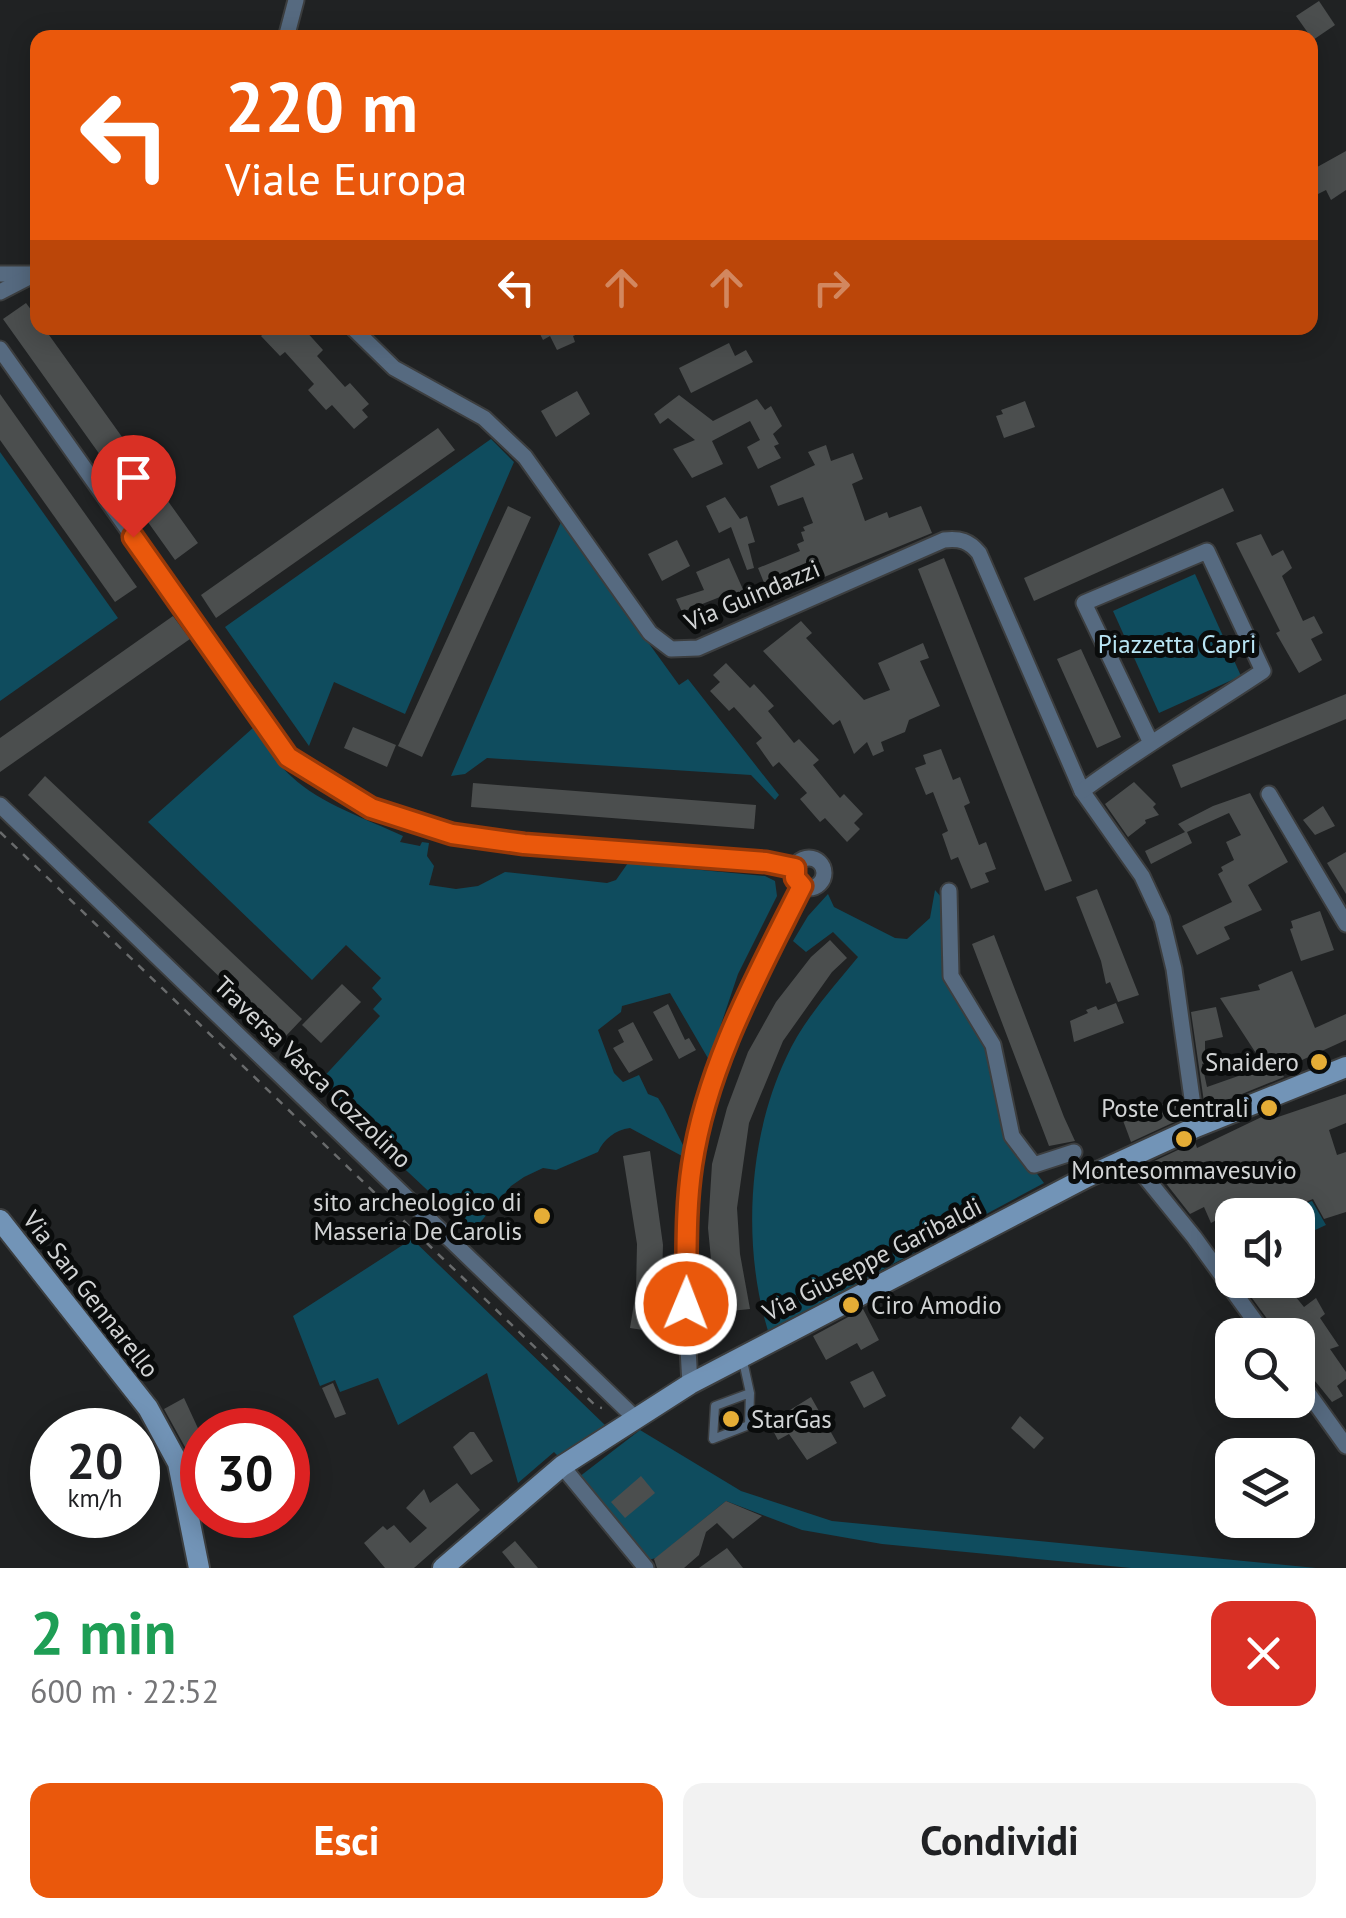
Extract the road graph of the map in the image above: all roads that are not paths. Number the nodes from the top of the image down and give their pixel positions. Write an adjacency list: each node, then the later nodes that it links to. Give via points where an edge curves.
1 (296, 0): 2 (street)
2 (288, 30)
3 (0, 274): 4 (street)
4 (30, 274)
5 (30, 277): 6 (street)
6 (0, 292)
7 (359, 335): 10 (street, Via Guindazzi, via 394,368 484,418 525,457 650,633 671,649 698,648 944,540 972,545)
8 (0, 349): 13 (street, via 288,757 371,808 452,834)
9 (1150, 743): 9 (street, via 1264,671 1208,550 1084,603); 10 (street)
10 (1082, 791): 18 (street, Via Guindazzi, via 1142,876 1162,919)
11 (1269, 794): 16 (street)
12 (0, 805): 27 (street, Traversa Vasca Cozzolino)
13 (795, 868): 14 (street); 14 (street, via 809,859 823,868 817,886)
14 (802, 886): 24 (street, via 728,1039 699,1128 688,1201)
15 (949, 892): 19 (street, via 951,976 993,1045 1012,1136 1034,1165)
16 (1346, 924)
17 (1346, 1066): 18 (main road, Via Giuseppe Garibaldi)
18 (1196, 1127): 20 (main road, Via Giuseppe Garibaldi)
19 (1074, 1152)
20 (1129, 1156): 22 (street); 23 (main road, Via Giuseppe Garibaldi)
21 (0, 1220): 30 (main road, Via San Gennarello, via 163,1432 178,1463)
22 (1253, 1318)
23 (742, 1357): 24 (main road, Via Giuseppe Garibaldi); 25 (lane)
24 (690, 1384): 27 (main road, Via Giuseppe Garibaldi)
25 (750, 1392): 25 (lane, via 715,1406 714,1439 749,1425)
26 (1315, 1403): 28 (street)
27 (634, 1418): 29 (main road, Via Giuseppe Garibaldi)
28 (1346, 1446)
29 (562, 1466): 31 (main road, Via Giuseppe Garibaldi); 32 (street)
30 (199, 1568)
31 (443, 1568)
32 (646, 1568)

